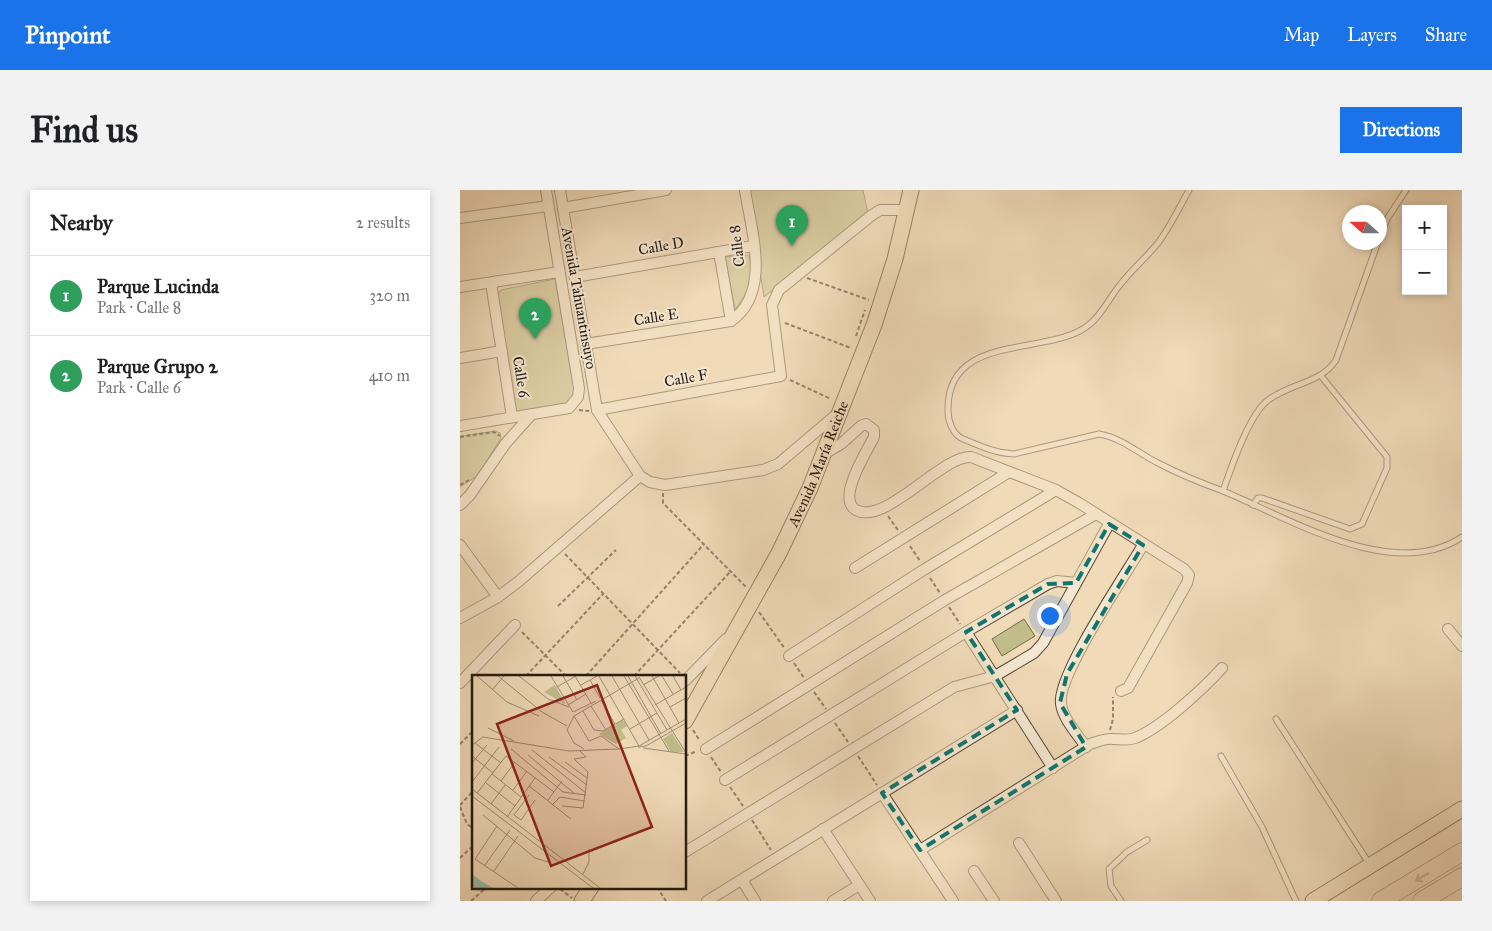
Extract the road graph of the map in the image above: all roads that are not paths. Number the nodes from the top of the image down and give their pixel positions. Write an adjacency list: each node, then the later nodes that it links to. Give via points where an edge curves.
1 (546, 190): 8 (street, Avenida Tahuantinsuyo)
2 (560, 190): 9 (street, Avenida Tahuantinsuyo)
3 (666, 190): 9 (street)
4 (745, 190): 13 (street, Calle 8)
5 (911, 190): 10 (main road, Avenida María Reiche)
6 (1189, 190): 34 (lane, via 1159,242 1127,276 1089,325 1075,334 979,358 962,367 947,400 948,420 959,437 999,453 1014,454 1099,434 1109,436 1120,439 1156,462)
7 (1406, 190): 12 (lane)
8 (548, 206): 11 (street); 16 (street, Avenida Tahuantinsuyo)
9 (563, 208): 17 (street, Avenida Tahuantinsuyo)
10 (907, 210): 25 (street, Calle F, via 880,210 774,297 773,319 781,376); 26 (main road, Avenida María Reiche, via 874,325)
11 (460, 218)
12 (1387, 219)
13 (753, 246): 15 (street, Calle D); 20 (street, Calle 8, via 756,266 751,297 740,315)
14 (1376, 250): 24 (lane, via 1336,360)
15 (719, 252): 17 (street, Calle D); 20 (street)
16 (559, 272): 18 (street); 27 (street, Avenida Tahuantinsuyo, via 578,397 569,408)
17 (575, 277): 21 (street, Avenida Tahuantinsuyo)
18 (491, 283): 19 (street); 22 (street, Calle 6)
19 (460, 287)
20 (731, 321): 21 (street, Calle E)
21 (586, 344): 25 (street, Avenida Tahuantinsuyo)
22 (502, 352): 23 (street); 28 (street, Calle 6)
23 (460, 358)
24 (1321, 376): 34 (lane, via 1267,401 1254,418); 36 (lane, via 1387,458 1387,468 1362,524 1350,529 1262,498)
25 (597, 410): 32 (street)
26 (839, 413): 30 (main road, Avenida María Reiche); 32 (street, via 778,464 763,470 665,485)
27 (532, 414): 28 (street); 35 (street)
28 (512, 417): 29 (street)
29 (460, 426)
30 (824, 454): 31 (street, via 841,444 860,426 872,426 874,437 850,484 848,496 850,505 864,512 882,508 962,456); 47 (main road, Avenida María Reiche, via 796,519)
31 (1009, 472): 33 (street); 42 (street)
32 (640, 476): 44 (street)
33 (1056, 490): 37 (street); 51 (street)
34 (1223, 491): 36 (lane)
35 (460, 505)
36 (1253, 505): 39 (lane, via 1314,533 1388,551 1415,553 1436,550)
37 (1096, 514): 38 (street); 61 (street, via 944,600)
38 (1109, 524): 41 (street); 43 (street)
39 (1462, 537)
40 (460, 545): 44 (street)
41 (1143, 545): 56 (street, via 1189,575 1128,688); 60 (street, via 1063,684 1062,710)
42 (855, 568)
43 (1076, 583): 49 (street, via 1057,581 1048,584); 53 (street, via 1043,643 1034,653)
44 (498, 597): 45 (street)
45 (460, 618)
46 (516, 625): 55 (street)
47 (738, 626): 54 (street); 58 (main road, Avenida María Reiche)
48 (1448, 629): 50 (street)
49 (966, 632): 53 (street); 64 (street)
50 (1462, 646)
51 (789, 656)
52 (1222, 668): 60 (street, via 1205,687 1146,733 1125,740 1107,739)
53 (995, 676): 57 (street); 71 (street, via 954,687)
54 (686, 680)
55 (460, 683)
56 (1117, 693)
57 (1017, 710): 63 (street); 65 (street)
58 (686, 719)
59 (1276, 719): 73 (lane)
60 (1086, 747): 63 (street)
61 (706, 749)
62 (1221, 756): 90 (lane, via 1262,827)
63 (1053, 768): 70 (street)
64 (725, 780)
65 (882, 793): 67 (street); 70 (street)
66 (1462, 809): 73 (main road)
67 (823, 829): 76 (street); 77 (street)
68 (1147, 840): 89 (lane, via 1127,852 1109,869 1111,886)
69 (1019, 843): 88 (street)
70 (920, 850): 86 (street)
71 (686, 851)
72 (1462, 852): 92 (highway, one-way to 92)
73 (1370, 866): 91 (main road)
74 (974, 871): 87 (street)
75 (1461, 878): 93 (highway)
76 (742, 880): 82 (street); 83 (street)
77 (860, 885): 84 (street); 85 (street)
78 (550, 888): 80 (street)
79 (590, 888): 81 (main road)
80 (536, 901)
81 (582, 901)
82 (707, 901)
83 (755, 901)
84 (833, 901)
85 (870, 901)
86 (953, 901)
87 (994, 901)
88 (1056, 901)
89 (1121, 901)
90 (1296, 901)
91 (1313, 901)
92 (1381, 901)
93 (1422, 901)

